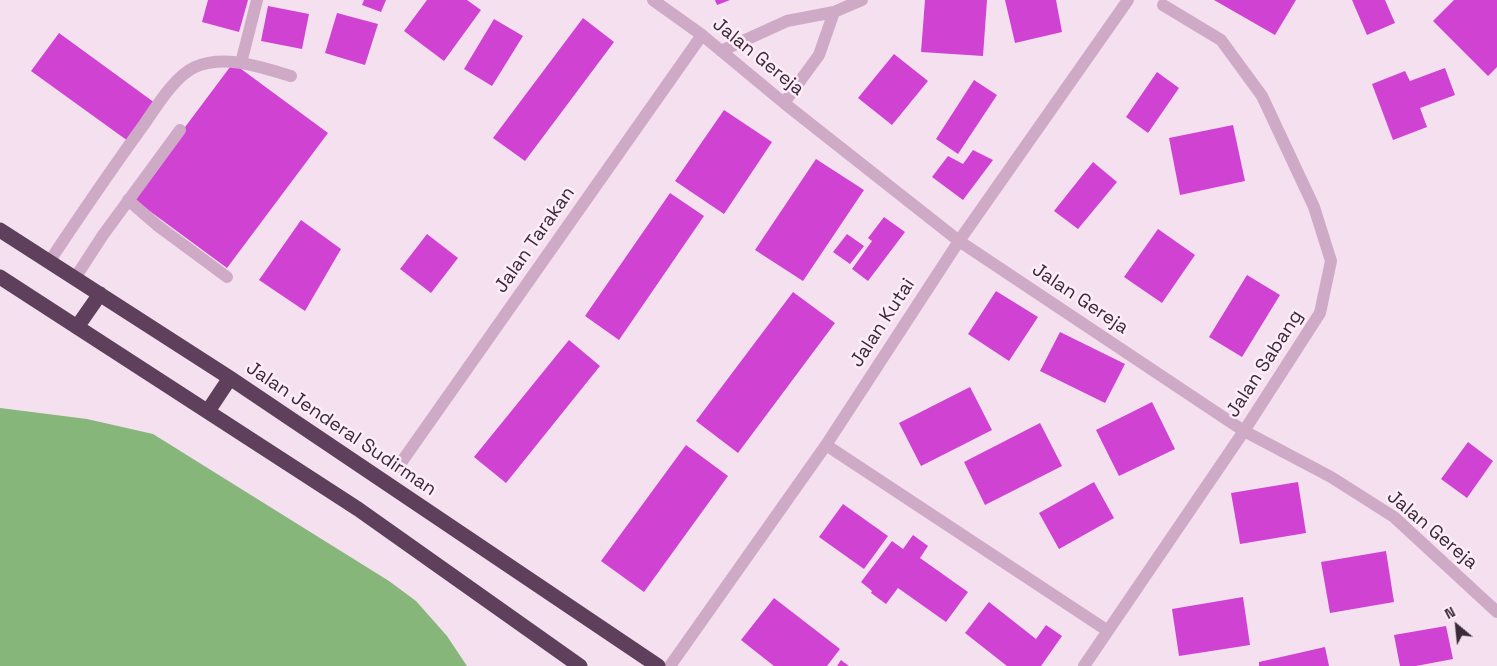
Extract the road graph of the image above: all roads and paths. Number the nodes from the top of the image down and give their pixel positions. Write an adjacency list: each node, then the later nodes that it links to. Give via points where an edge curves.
1 (257, 0): 9 (street)
2 (653, 0): 7 (street, Jalan Gereja)
3 (862, 0): 6 (street)
4 (1128, 0): 15 (street, Jalan Kutai)
5 (1163, 5): 24 (street, Jalan Sabang, via 1221,40 1262,96 1314,207 1330,261 1320,313)
6 (834, 12): 8 (street, via 787,21); 11 (street, via 819,55)
7 (702, 35): 8 (street, Jalan Gereja); 26 (street, Jalan Tarakan)
8 (721, 51): 11 (street, Jalan Gereja)
9 (241, 63): 10 (street); 16 (street, via 225,61 196,67 184,74 118,160)
10 (291, 76)
11 (784, 103): 15 (street, Jalan Gereja)
12 (180, 130): 13 (street)
13 (128, 200): 17 (street); 19 (street)
14 (0, 230): 16 (highway, Jalan Jenderal Sudirman)
15 (958, 241): 24 (street, Jalan Gereja); 25 (street, Jalan Kutai)
16 (50, 262): 19 (highway, Jalan Jenderal Sudirman)
17 (227, 276)
18 (0, 277): 21 (highway)
19 (75, 278): 20 (highway, Jalan Jenderal Sudirman)
20 (100, 294): 21 (highway); 22 (highway, Jalan Jenderal Sudirman)
21 (77, 327): 23 (highway)
22 (230, 378): 23 (highway); 30 (highway, Jalan Jenderal Sudirman)
23 (208, 411): 29 (highway, via 358,509)
24 (1244, 431): 27 (street, Jalan Gereja, via 1331,477 1394,517); 28 (street, Jalan Sabang)
25 (826, 445): 28 (street); 31 (street, Jalan Kutai)
26 (398, 467)
27 (1497, 612)
28 (1108, 631): 32 (street, Jalan Sabang)
29 (580, 666)
30 (658, 666)
31 (670, 666)
32 (1084, 666)

